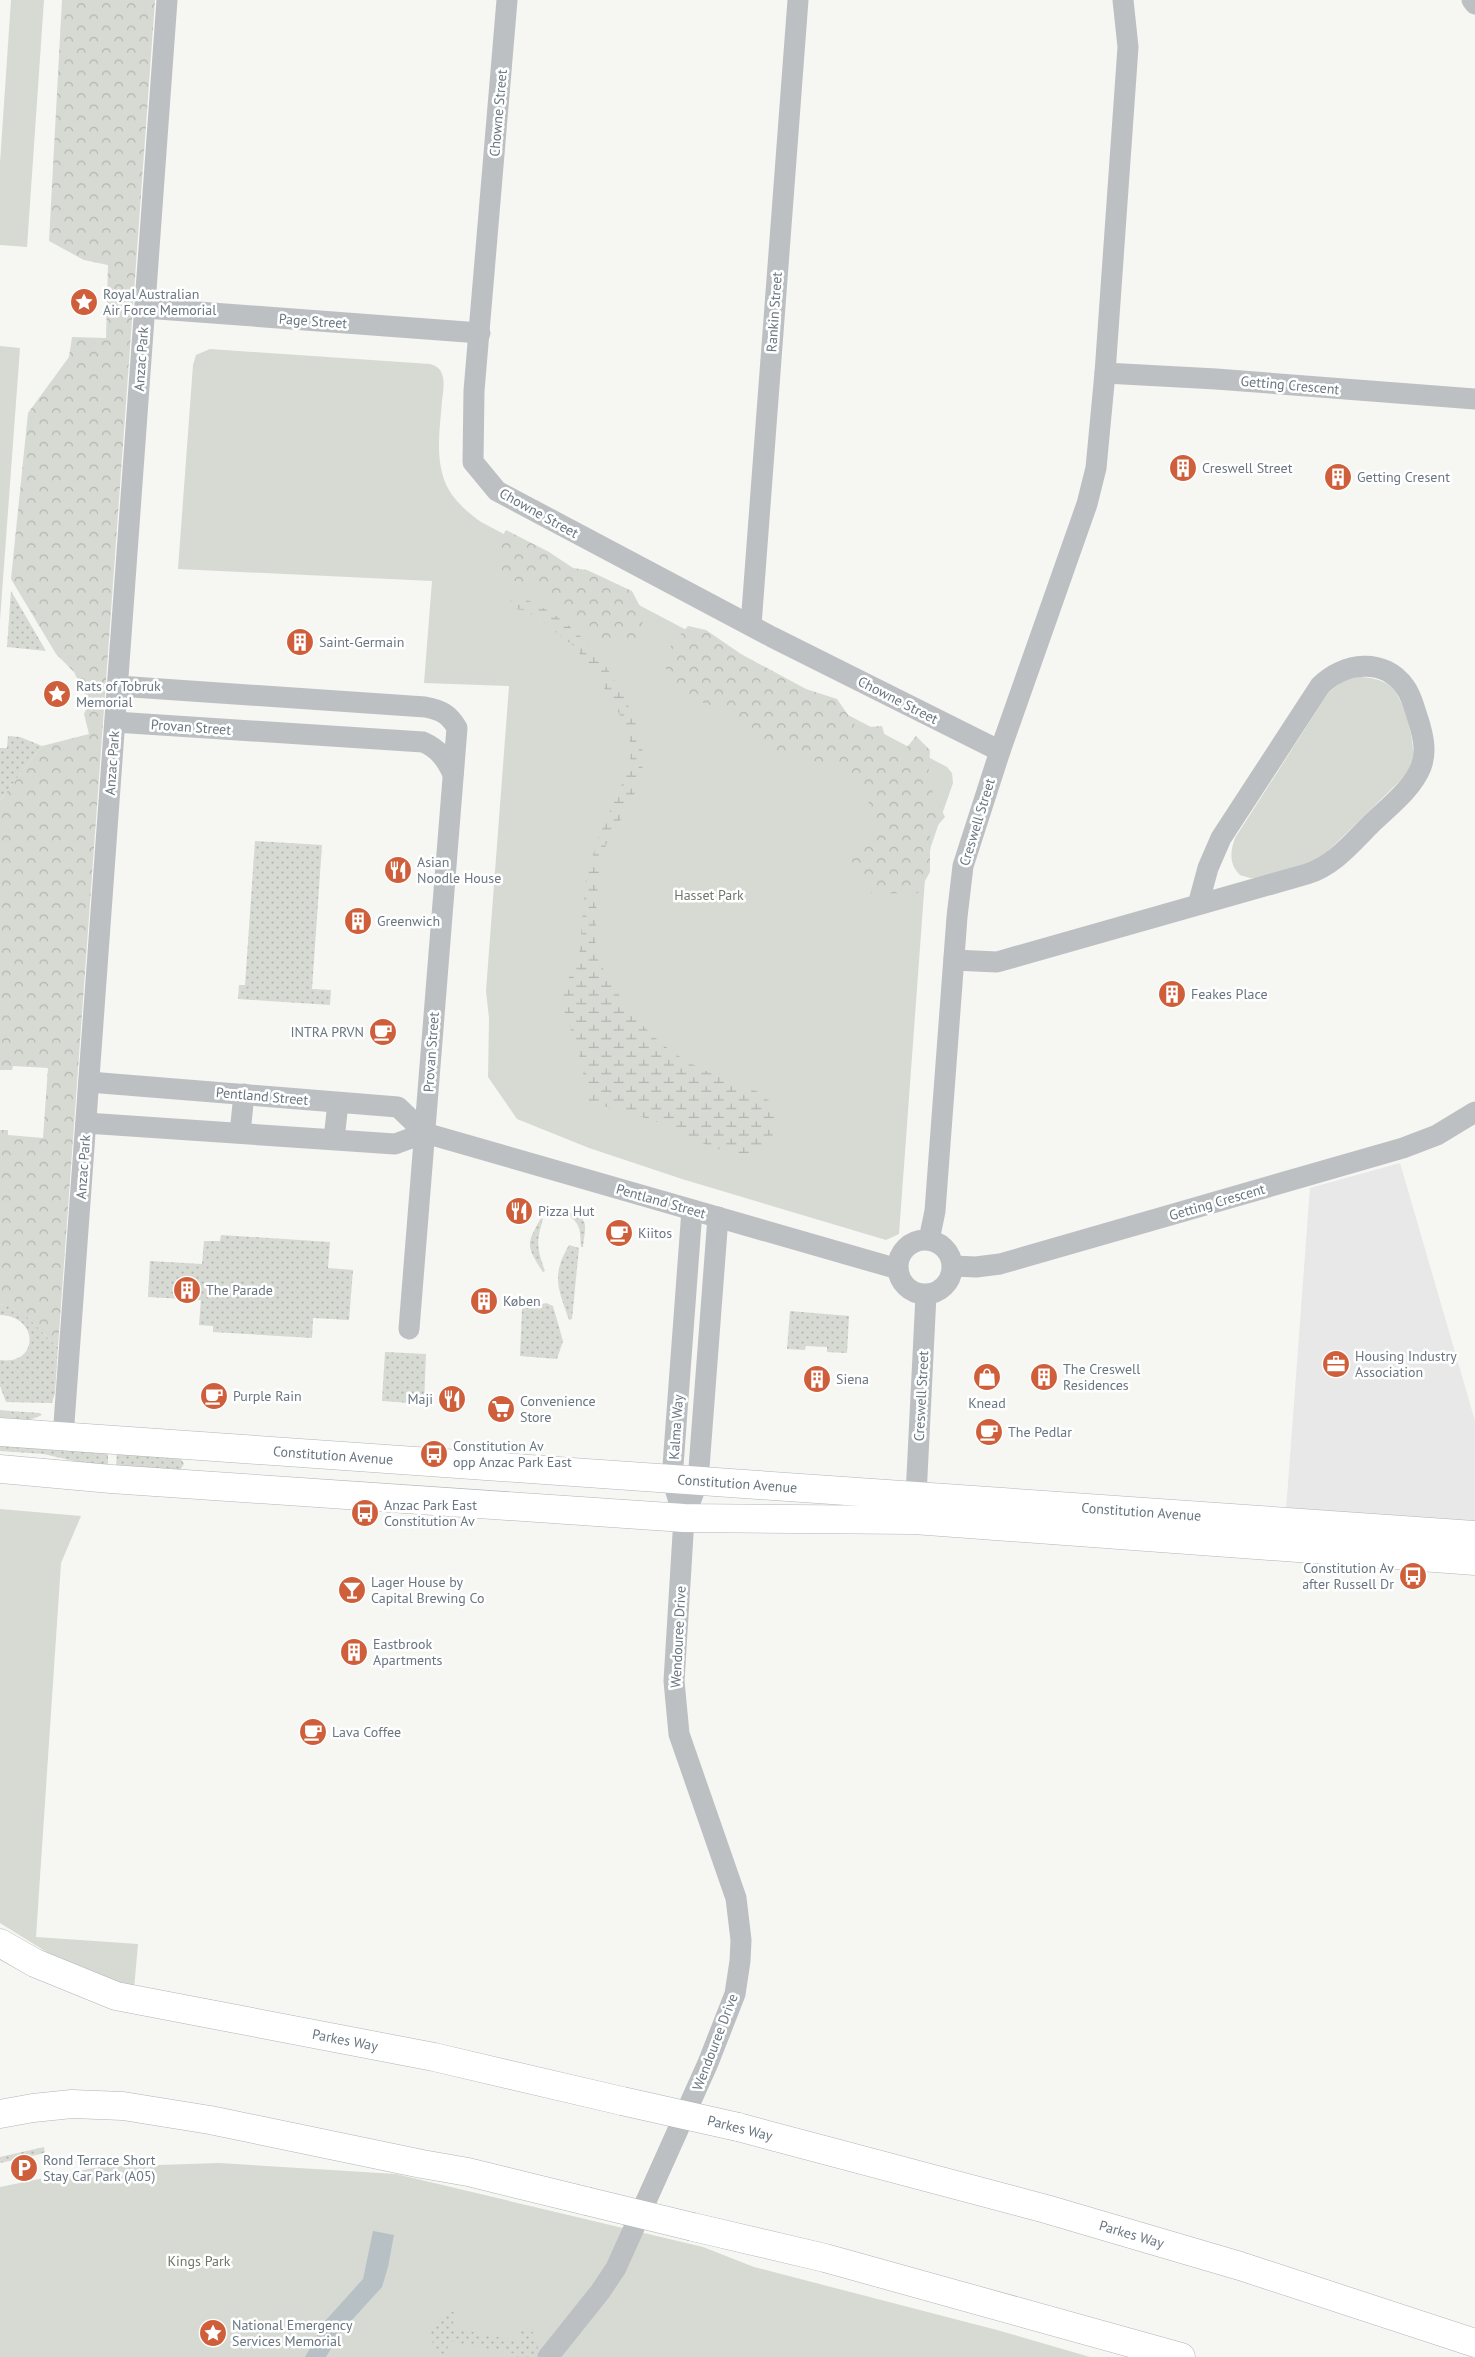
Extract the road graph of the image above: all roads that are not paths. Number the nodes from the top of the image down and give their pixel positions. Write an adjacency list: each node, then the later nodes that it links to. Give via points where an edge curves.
1 (168, 0): 7 (street, Anzac Park)
2 (507, 0): 8 (street, Chowne Street)
3 (798, 0): 11 (street, Rankin Street)
4 (1123, 0): 9 (street, Creswell Street, via 1128,47)
5 (1472, 0): 6 (street)
6 (1475, 4)
7 (145, 308): 8 (street, Page Street); 12 (street, Anzac Park)
8 (480, 334): 11 (street, Chowne Street, via 472,462 497,491)
9 (1105, 374): 10 (street, Getting Crescent); 16 (street, Creswell Street, via 1099,445 1089,496)
10 (1475, 399)
11 (751, 625): 16 (street, Chowne Street)
12 (118, 686): 13 (street, Provan Street); 14 (street, Anzac Park)
13 (390, 705): 15 (street); 17 (street, Provan Street, via 441,710 452,718 457,728)
14 (115, 722): 15 (street, Provan Street); 20 (street, Anzac Park)
15 (388, 739): 17 (street, Provan Street, via 423,742 434,747)
16 (1000, 750): 19 (street, Creswell Street, via 963,866)
17 (453, 774): 26 (street, Provan Street)
18 (1198, 905): 18 (street, via 1324,867 1410,785 1421,768 1424,744 1410,697 1398,678 1382,668 1363,666 1343,670 1320,686 1221,838 1208,868); 19 (street, via 997,962)
19 (954, 960): 30 (street, Creswell Street, via 940,1158)
20 (89, 1082): 21 (street, Pentland Street); 24 (street, Anzac Park)
21 (244, 1094): 22 (street, Pentland Street); 25 (street)
22 (338, 1103): 26 (street, Pentland Street, via 398,1107); 27 (street)
23 (1475, 1112): 31 (street, Getting Crescent, via 1445,1131 1403,1148 1000,1264 976,1268)
24 (86, 1123): 25 (street); 36 (street, Anzac Park)
25 (240, 1133): 27 (street)
26 (424, 1133): 27 (street, via 395,1144); 28 (street, Pentland Street); 34 (street, Provan Street)
27 (334, 1140)
28 (692, 1210): 29 (street, Pentland Street); 38 (street, Kalma Way)
29 (718, 1217): 32 (street, Pentland Street); 38 (street, Kalma Way)
30 (929, 1240): 31 (street, via 943,1246); 32 (street, via 907,1247)
31 (952, 1266): 33 (street, via 948,1283)
32 (898, 1269): 33 (street, via 910,1290)
33 (926, 1295): 39 (street, Creswell Street)
34 (409, 1329)
35 (0, 1432): 36 (street, Constitution Avenue)
36 (63, 1437): 38 (street, Constitution Avenue)
37 (0, 1469): 40 (street, Constitution Avenue)
38 (685, 1480): 39 (street, Constitution Avenue); 40 (street, Kalma Way)
39 (916, 1496): 41 (street, Constitution Avenue)
40 (684, 1518): 42 (street, Constitution Avenue, via 914,1520); 48 (street, Wendouree Drive, via 674,1681 679,1734 736,1898 742,1940 735,1994 708,2063 616,2268)
41 (1475, 1535)
42 (1475, 1561)
43 (0, 1943): 47 (street, Parkes Way, bridge, via 43,1967 116,1996 434,2057 738,2127 1046,2209 1213,2258)
44 (72, 2104): 45 (street); 46 (street); 49 (street, bridge, via 123,2106 210,2120 468,2172 825,2258)
45 (0, 2114)
46 (0, 2124)
47 (1475, 2343)
48 (548, 2357)
49 (1181, 2357)

